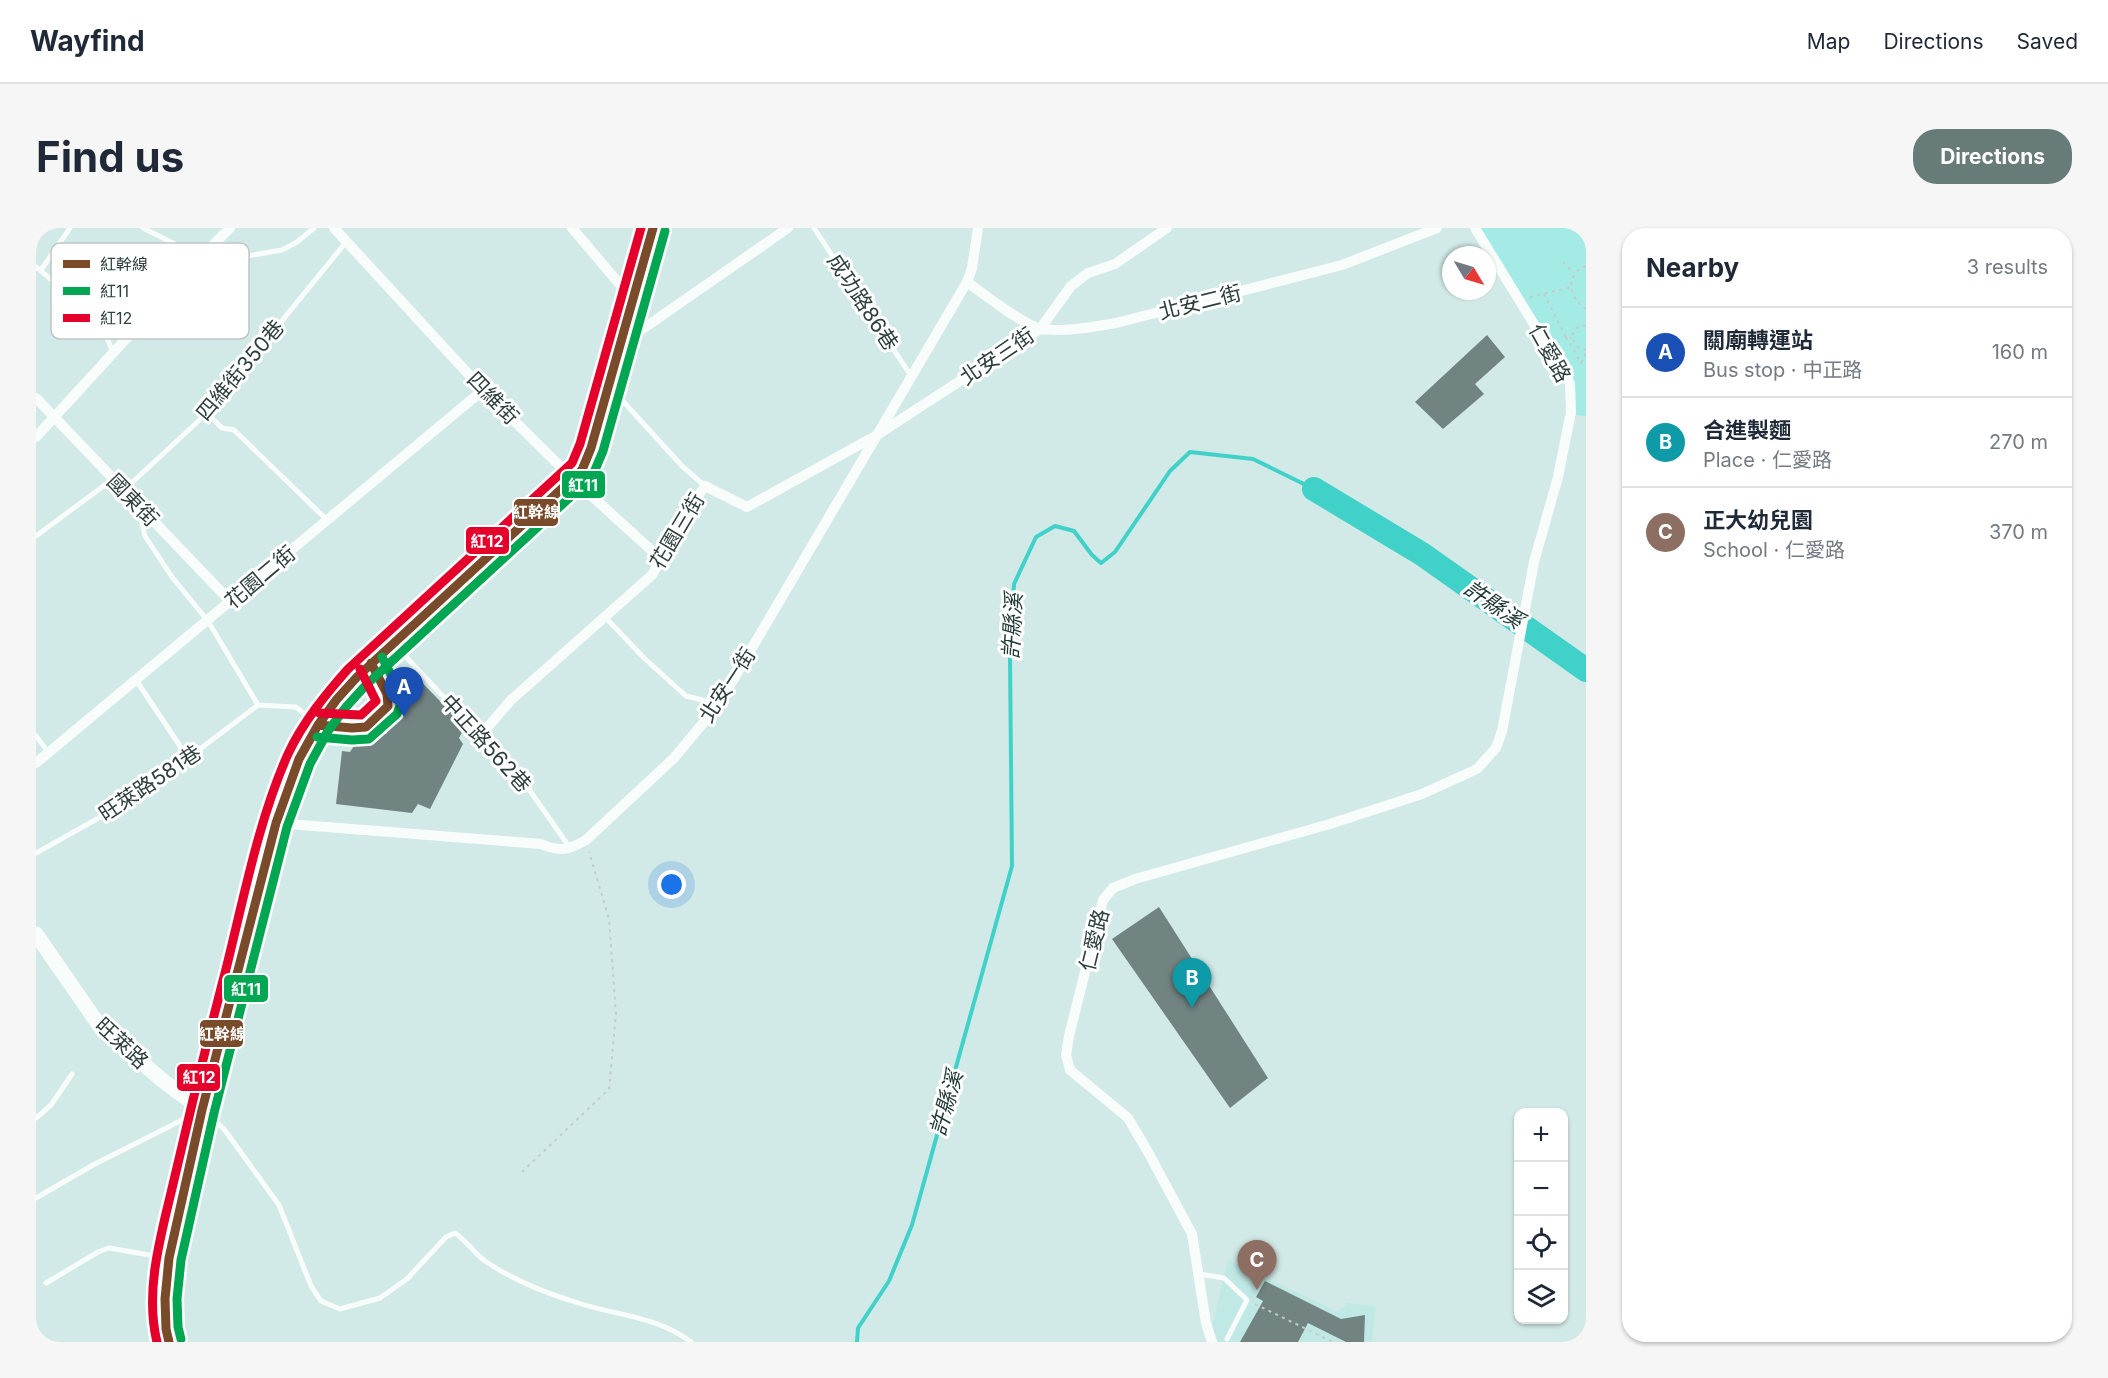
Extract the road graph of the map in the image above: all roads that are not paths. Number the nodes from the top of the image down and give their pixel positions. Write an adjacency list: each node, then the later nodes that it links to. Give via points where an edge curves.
1 (70, 228): 15 (lane)
2 (143, 228): 16 (lane)
3 (230, 228): 17 (street)
4 (314, 228): 19 (lane, via 282,250)
5 (334, 228): 14 (street, 四維街)
6 (572, 228): 23 (street)
7 (653, 228): 23 (main road)
8 (788, 228): 27 (street)
9 (814, 228): 29 (lane, 成功路86巷)
10 (978, 228): 22 (street, 北安一街)
11 (1437, 228): 24 (street, 北安二街, via 1342,265 1116,323)
12 (1475, 228): 69 (street, 仁愛路, via 1570,383 1569,423 1534,562 1496,748 1477,769 1422,794 1113,888 1103,900 1093,935 1066,1055 1070,1070 1128,1118 1192,1234)
13 (1165, 229): 24 (street, 北安三街, via 1115,264 1088,273 1071,286)
14 (348, 241): 31 (street, 四維街); 33 (lane, 四維街350巷)
15 (58, 243)
16 (173, 243)
17 (215, 243)
18 (51, 252): 20 (lane)
19 (249, 256)
20 (38, 268): 21 (lane)
21 (51, 279)
22 (967, 282): 24 (street); 29 (street, 北安一街)
23 (634, 302): 27 (main road)
24 (1040, 329): 35 (street, 北安三街)
25 (108, 339): 28 (lane)
26 (127, 339): 28 (street)
27 (621, 344): 30 (main road)
28 (114, 354): 34 (street)
29 (911, 376): 35 (street, 北安一街)
30 (608, 386): 38 (main road, via 588,460); 39 (lane)
31 (483, 390): 38 (street, 四維街); 42 (street, 花園二街)
32 (36, 398): 34 (street, 國東街)
33 (207, 413): 40 (lane, 四維街350巷); 42 (lane, via 222,428 234,430)
34 (54, 417): 36 (street); 37 (street, 國東街)
35 (877, 435): 39 (street, 花園三街, via 747,507); 51 (street, 北安一街)
36 (36, 437)
37 (113, 479): 40 (street, 國東街); 43 (lane)
38 (573, 479): 44 (street, 四維街); 48 (main road)
39 (705, 486): 44 (street, 花園三街, via 666,542)
40 (123, 490): 41 (street, 國東街)
41 (137, 504): 45 (street, 國東街); 47 (lane, via 145,536)
42 (328, 521): 45 (street, 花園二街)
43 (36, 536)
44 (661, 559): 46 (street, 花園三街, via 652,575)
45 (230, 601): 47 (street, 花園二街)
46 (605, 617): 51 (lane, via 686,696); 54 (street, 花園三街, via 511,700)
47 (208, 621): 50 (street, 花園二街); 52 (lane)
48 (394, 643): 49 (main road); 54 (lane, 中正路562巷)
49 (371, 663): 53 (main road); 53 (lane, via 387,694 388,705 366,727)
50 (136, 680): 56 (street, 花園二街); 57 (lane)
51 (719, 704): 60 (street, 北安一街, via 666,766 586,840)
52 (258, 705): 53 (lane, via 296,707); 57 (lane, 旺萊路581巷)
53 (318, 724): 59 (main road, via 299,759)
54 (481, 735): 60 (lane, 中正路562巷, via 526,785)
55 (36, 736): 56 (lane)
56 (49, 753): 58 (street, 花園二街)
57 (188, 758): 61 (lane, 旺萊路581巷, via 104,815)
58 (36, 763)
59 (276, 823): 60 (street); 64 (main road)
60 (570, 849)
61 (36, 853)
62 (36, 934): 64 (main road, 旺萊路, via 99,1025)
63 (72, 1074): 65 (lane, via 51,1105)
64 (202, 1110): 67 (lane); 68 (main road); 73 (lane, via 224,1129 279,1205 311,1286 321,1301 340,1309 380,1298 407,1279 446,1237 455,1233 484,1260 525,1282 571,1301 669,1328)
65 (36, 1118)
66 (36, 1190): 67 (lane)
67 (38, 1197)
68 (169, 1258): 70 (lane, via 109,1248); 72 (main road, via 165,1299)
69 (1199, 1274): 71 (lane, via 1224,1278 1247,1300); 74 (street, 仁愛路)
70 (46, 1283)
71 (1227, 1339)
72 (169, 1342)
73 (691, 1342)
74 (1212, 1342)

